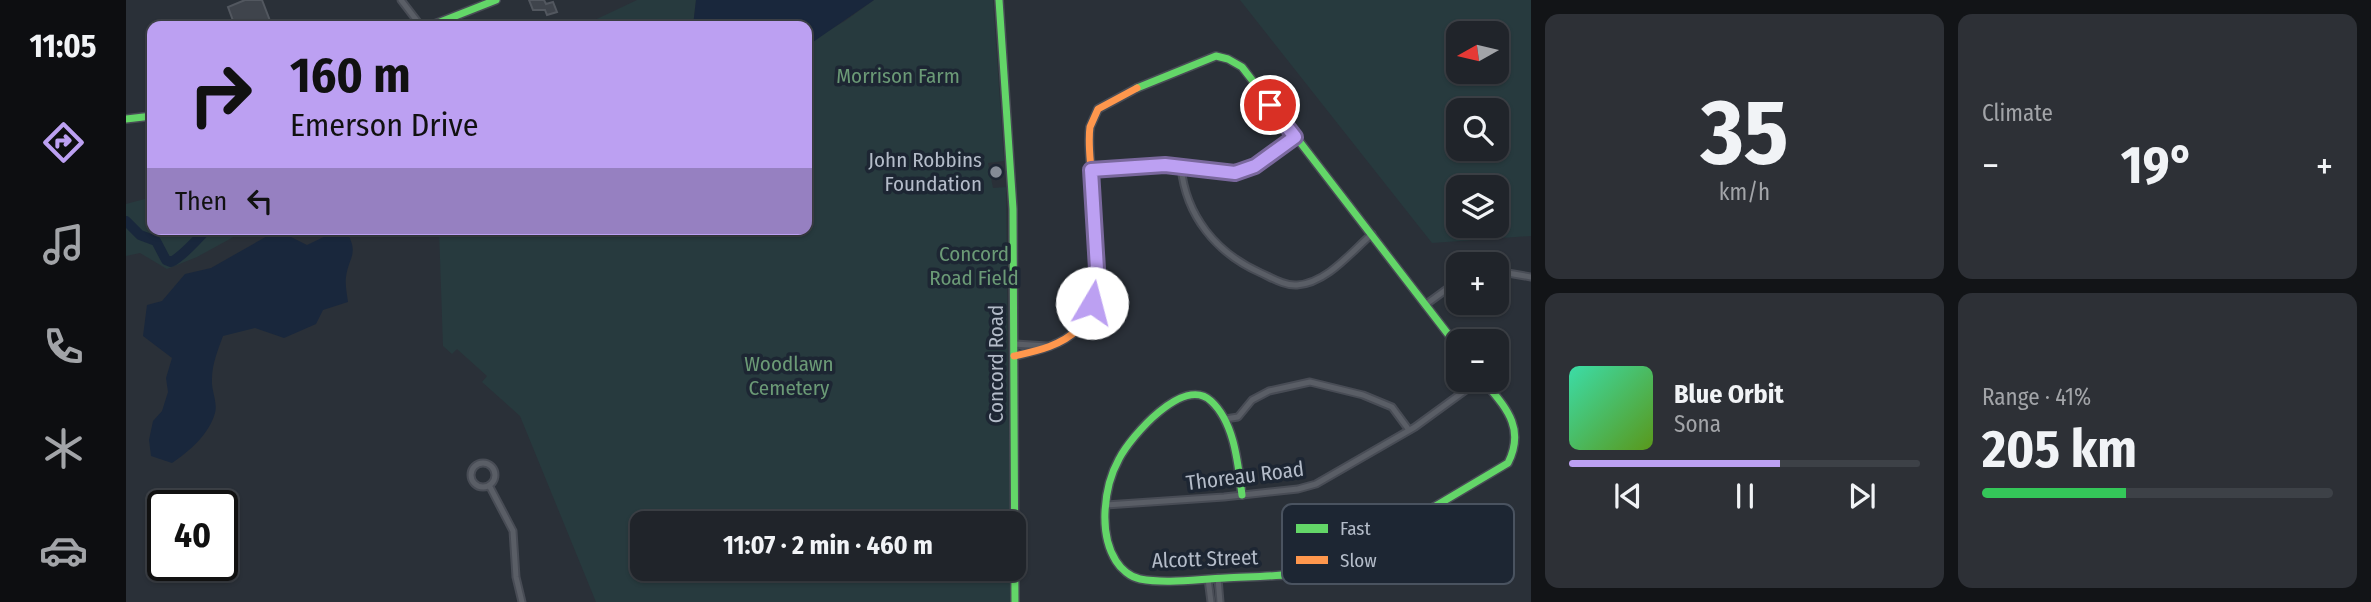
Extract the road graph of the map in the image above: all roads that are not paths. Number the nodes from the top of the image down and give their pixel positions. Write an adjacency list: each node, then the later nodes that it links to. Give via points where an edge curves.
1 (401, 0): 4 (street)
2 (496, 0): 5 (street)
3 (999, 0): 17 (street, Concord Road, via 1013,209)
4 (417, 21)
5 (443, 21)
6 (147, 117): 7 (street)
7 (126, 119)
8 (1295, 137): 9 (street, via 1244,171 1225,174); 10 (street, via 1238,64 1208,57 1099,108 1089,129); 11 (street)
9 (1181, 167): 10 (street); 11 (street, via 1182,184 1203,229 1236,260 1275,280 1297,285 1328,273)
10 (1091, 170): 18 (street, via 1097,256 1094,296 1082,323)
11 (1371, 234): 15 (street)
12 (1509, 273): 13 (street)
13 (1531, 277)
14 (1446, 290): 15 (street)
15 (1425, 305): 16 (street)
16 (1446, 332)
17 (1014, 344): 18 (street); 19 (street, Concord Road)
18 (1057, 345): 19 (street)
19 (1014, 356): 32 (street, Concord Road)
20 (1464, 392): 23 (street, Thoreau Road)
21 (1493, 392): 26 (street, Alcott Street, via 1517,430 1513,455 1498,470)
22 (1225, 419): 23 (street, via 1238,417 1252,400 1269,391 1310,382 1392,407); 25 (street, Alcott Street); 27 (street, Alcott Street, via 1201,394 1183,393 1172,400 1123,451 1112,473)
23 (1409, 430): 25 (street, Thoreau Road, via 1316,484)
24 (490, 487): 24 (street, via 480,486 473,478 477,464 490,466 494,481); 31 (street, via 513,531)
25 (1242, 495): 27 (street, Thoreau Road)
26 (1442, 504)
27 (1106, 505): 30 (street, Alcott Street, via 1110,546 1117,564 1132,577)
28 (1282, 574): 29 (street, Alcott Street)
29 (1218, 578): 30 (street, Alcott Street); 34 (street)
30 (1208, 579): 33 (street)
31 (522, 602)
32 (1015, 602)
33 (1211, 602)
34 (1220, 602)

